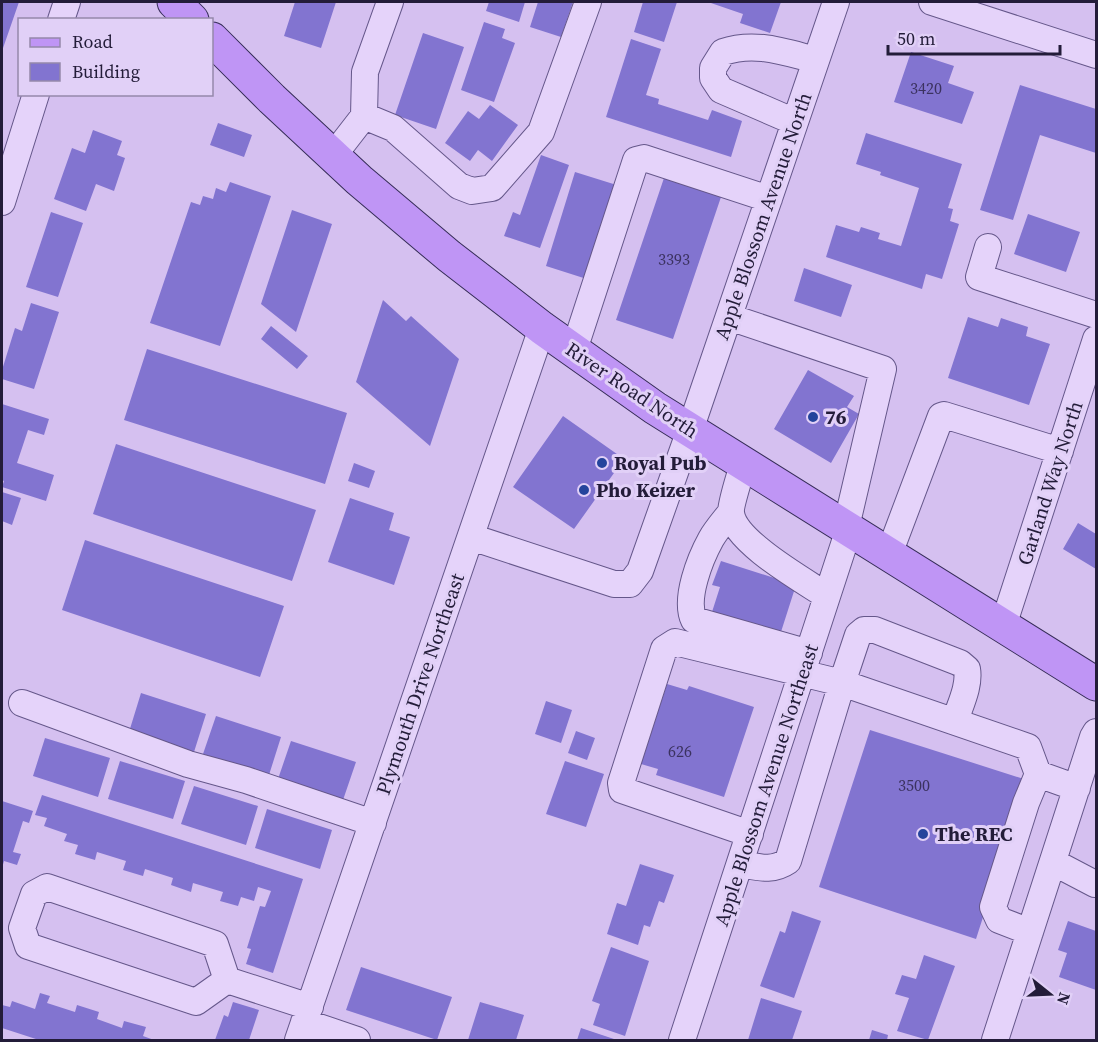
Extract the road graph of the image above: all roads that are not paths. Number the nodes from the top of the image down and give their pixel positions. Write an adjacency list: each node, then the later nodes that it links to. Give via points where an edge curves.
1 (67, 2): 7 (street)
2 (174, 2): 8 (main road)
3 (390, 2): 13 (street, via 365,72)
4 (588, 2): 13 (street, via 541,132 492,188 472,191 459,186 393,128)
5 (836, 2): 11 (street, Apple Blossom Avenue North)
6 (932, 2): 10 (street)
7 (62, 18)
8 (190, 18)
9 (213, 40): 15 (main road, River Road North)
10 (1096, 55)
11 (816, 60): 14 (street, Apple Blossom Avenue North); 14 (street, via 760,46 737,47 723,52 713,68 712,78 721,90)
12 (35, 96): 17 (street)
13 (364, 116): 15 (street)
14 (795, 122): 16 (street, Apple Blossom Avenue North)
15 (333, 156): 21 (main road, River Road North, via 449,256)
16 (769, 200): 20 (street, Apple Blossom Avenue North); 23 (street, via 644,158 636,160)
17 (2, 202)
18 (988, 247): 19 (street, via 979,277)
19 (1096, 315)
20 (729, 317): 24 (street, Apple Blossom Avenue North); 28 (street, Apple Blossom Avenue Northeast, via 883,369)
21 (542, 328): 23 (main road, River Road North); 29 (street, Plymouth Drive Northeast)
22 (1096, 339): 25 (street, Garland Way North)
23 (574, 350): 24 (main road, River Road North)
24 (690, 430): 26 (main road, River Road North); 29 (street, Apple Blossom Avenue North, via 640,571 630,584 614,584)
25 (1060, 451): 30 (street, via 941,416); 32 (street, Garland Way North)
26 (743, 464): 27 (street); 28 (main road, River Road North)
27 (731, 512): 31 (street, via 741,534); 33 (street, via 711,539 692,588 689,610 694,620)
28 (848, 528): 30 (main road, River Road North); 31 (street, Apple Blossom Avenue Northeast)
29 (471, 537): 41 (street, Plymouth Drive Northeast)
30 (890, 554): 32 (main road, River Road North)
31 (828, 596): 33 (street, Apple Blossom Avenue Northeast)
32 (1003, 626): 35 (main road, River Road North)
33 (805, 664): 34 (street); 42 (street, Apple Blossom Avenue Northeast); 42 (street, via 675,642 664,649 622,790)
34 (842, 683): 37 (street); 37 (street, via 858,635 864,630 875,630 967,669 966,687); 44 (street, via 788,861 767,869)
35 (1096, 684)
36 (22, 703): 41 (street, via 188,764)
37 (955, 721): 39 (street, via 1028,747)
38 (1096, 732): 40 (street)
39 (1038, 774): 40 (street); 46 (street, via 993,907 999,920)
40 (1085, 782): 43 (street)
41 (373, 823): 48 (street, Plymouth Drive Northeast)
42 (750, 834): 44 (street, Apple Blossom Avenue Northeast)
43 (1053, 862): 45 (street); 46 (street)
44 (740, 864): 50 (street, Apple Blossom Avenue Northeast)
45 (1096, 882)
46 (1030, 932): 51 (street)
47 (227, 980): 47 (street, via 215,944 48,887 33,894 22,928 28,946 195,1002); 48 (street)
48 (304, 1023): 49 (street)
49 (357, 1041)
50 (682, 1041)
51 (995, 1041)

